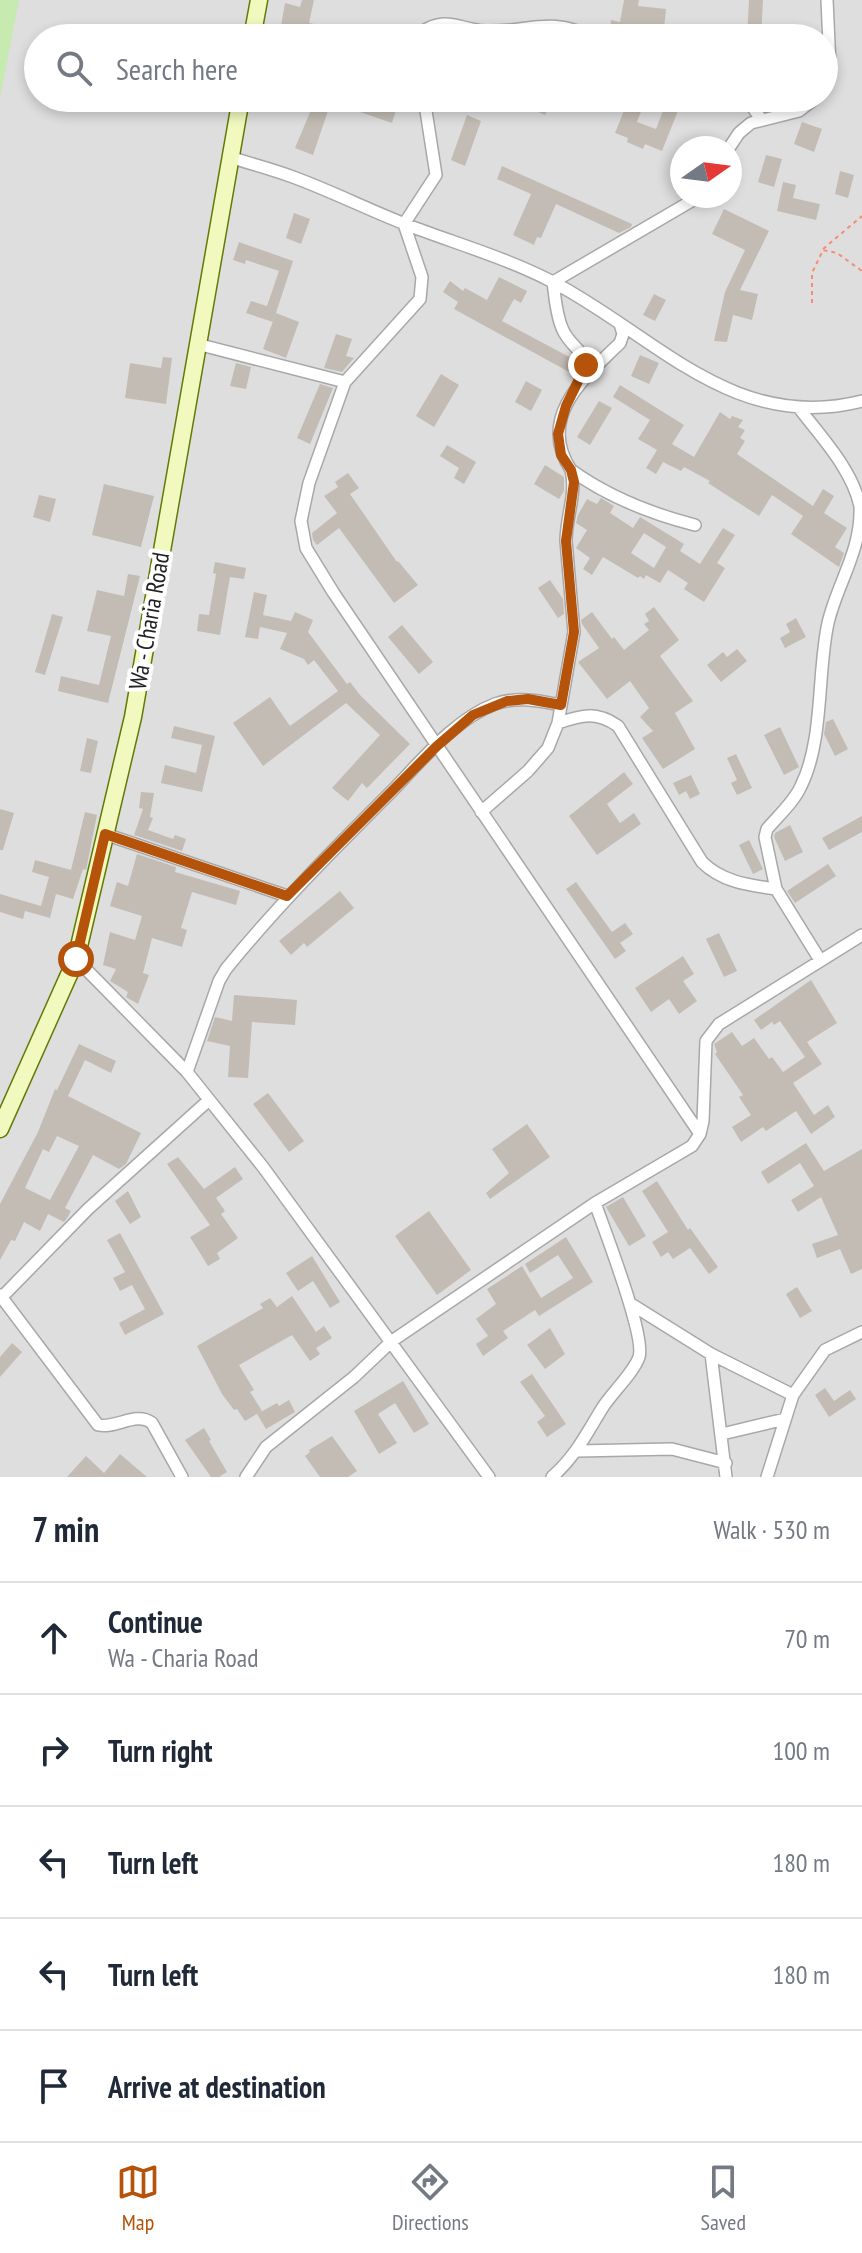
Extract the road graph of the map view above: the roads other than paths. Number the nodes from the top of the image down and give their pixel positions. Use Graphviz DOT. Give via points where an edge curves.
graph roads {
  1 [pos="259,0"];
  2 [pos="827,0"];
  3 [pos="255,24"];
  4 [pos="828,24"];
  5 [pos="238,112"];
  6 [pos="426,112"];
  7 [pos="756,112"];
  8 [pos="794,112"];
  9 [pos="761,119"];
  10 [pos="737,136"];
  11 [pos="230,157"];
  12 [pos="679,208"];
  13 [pos="404,224"];
  14 [pos="553,282"];
  15 [pos="620,324"];
  16 [pos="197,344"];
  17 [pos="581,380"];
  18 [pos="345,382"];
  19 [pos="862,401"];
  20 [pos="799,408"];
  21 [pos="571,470"];
  22 [pos="695,525"];
  23 [pos="561,705"];
  24 [pos="558,723"];
  25 [pos="437,746"];
  26 [pos="481,812"];
  27 [pos="105,834"];
  28 [pos="776,889"];
  29 [pos="287,896"];
  30 [pos="862,935"];
  31 [pos="76,959"];
  32 [pos="820,960"];
  33 [pos="187,1072"];
  34 [pos="209,1100"];
  35 [pos="0,1129"];
  36 [pos="700,1134"];
  37 [pos="595,1203"];
  38 [pos="1,1296"];
  39 [pos="631,1304"];
  40 [pos="862,1332"];
  41 [pos="392,1341"];
  42 [pos="711,1354"];
  43 [pos="793,1395"];
  44 [pos="785,1419"];
  45 [pos="722,1434"];
  46 [pos="578,1451"];
  47 [pos="726,1463"];
  48 [pos="249,1476"];
  49 [pos="182,1477"];
  50 [pos="489,1477"];
  51 [pos="552,1477"];
  52 [pos="726,1477"];
  53 [pos="767,1477"];
  1 -- 3 [label="street"];
  2 -- 4 [label="street"];
  5 -- 11 [label="street, Wa - Charia Road"];
  6 -- 13 [label="street" via="436,175"];
  7 -- 9 [label="street"];
  8 -- 9 [label="street"];
  9 -- 10 [label="street"];
  11 -- 13 [label="street"];
  11 -- 16 [label="street, Wa - Charia Road"];
  12 -- 14 [label="street"];
  13 -- 14 [label="street"];
  13 -- 18 [label="street" via="422,277 420,299"];
  14 -- 15 [label="street"];
  14 -- 17 [label="street" via="561,326 584,357"];
  15 -- 17 [label="street" via="620,343"];
  15 -- 20 [label="street" via="742,395"];
  16 -- 18 [label="street"];
  16 -- 27 [label="street, Wa - Charia Road" via="133,717"];
  17 -- 21 [label="street" via="558,434 561,455"];
  18 -- 25 [label="street" via="309,483 301,521 306,548"];
  19 -- 20 [label="street"];
  20 -- 28 [label="street" via="854,490 861,529 828,623 809,765 801,788 765,837"];
  21 -- 22 [label="street" via="597,488"];
  21 -- 23 [label="street" via="574,493 566,541 574,632"];
  23 -- 24 [label="street"];
  23 -- 25 [label="street" via="528,699 492,705"];
  24 -- 26 [label="street" via="548,748"];
  24 -- 28 [label="street" via="594,714 618,726 702,862 727,879"];
  25 -- 26 [label="street"];
  25 -- 29 [label="street"];
  26 -- 36 [label="street"];
  27 -- 29 [label="street"];
  27 -- 31 [label="street, Wa - Charia Road"];
  28 -- 32 [label="street"];
  29 -- 33 [label="street" via="219,981"];
  30 -- 32 [label="street"];
  31 -- 33 [label="street"];
  31 -- 35 [label="street, Wa - Charia Road"];
  32 -- 36 [label="street" via="719,1024 706,1041"];
  33 -- 34 [label="street"];
  34 -- 38 [label="street"];
  34 -- 41 [label="street"];
  36 -- 37 [label="street" via="692,1146"];
  37 -- 39 [label="street"];
  37 -- 41 [label="street"];
  38 -- 49 [label="street" via="98,1425 147,1419"];
  39 -- 42 [label="street"];
  39 -- 46 [label="street" via="639,1357"];
  40 -- 43 [label="street" via="825,1350"];
  41 -- 48 [label="street" via="266,1447"];
  41 -- 50 [label="street"];
  42 -- 43 [label="street"];
  42 -- 45 [label="street"];
  43 -- 44 [label="street"];
  44 -- 45 [label="street"];
  44 -- 53 [label="street"];
  45 -- 47 [label="street"];
  46 -- 47 [label="street" via="672,1449"];
  46 -- 51 [label="street"];
  47 -- 52 [label="street"];
}
